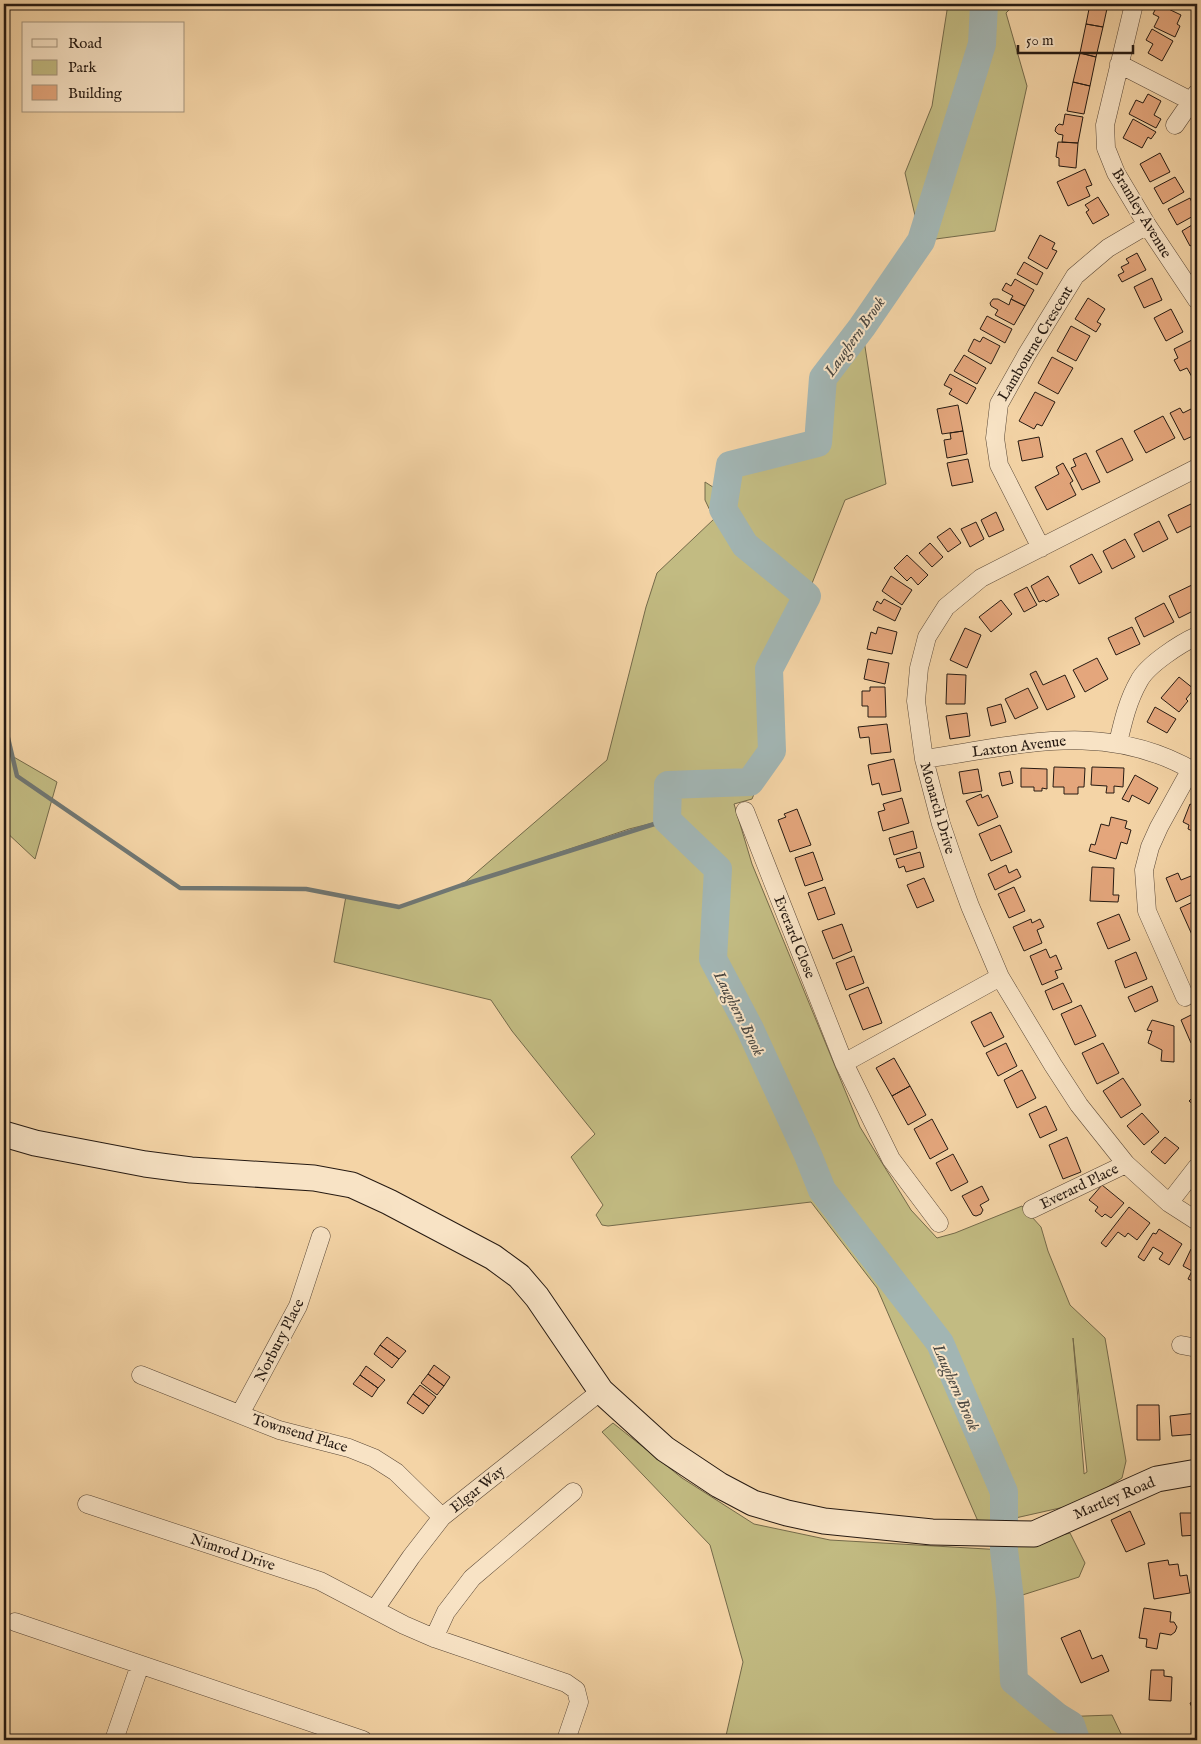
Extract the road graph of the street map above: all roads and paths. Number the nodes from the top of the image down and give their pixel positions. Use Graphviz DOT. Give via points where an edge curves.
graph roads {
  1 [pos="1134,4"];
  2 [pos="1119,64"];
  3 [pos="1194,97"];
  4 [pos="1174,125"];
  5 [pos="1147,225"];
  6 [pos="1197,300"];
  7 [pos="1197,468"];
  8 [pos="1041,548"];
  9 [pos="1197,636"];
  10 [pos="1118,743"];
  11 [pos="924,760"];
  12 [pos="1194,771"];
  13 [pos="745,811"];
  14 [pos="1000,977"];
  15 [pos="1185,997"];
  16 [pos="844,1062"];
  17 [pos="4,1134"];
  18 [pos="36,1143"];
  19 [pos="4,1151"];
  20 [pos="1126,1164"];
  21 [pos="1197,1167"];
  22 [pos="1169,1203"];
  23 [pos="1032,1209"];
  24 [pos="1197,1221"];
  25 [pos="939,1223"];
  26 [pos="321,1236"];
  27 [pos="141,1375"];
  28 [pos="601,1390"];
  29 [pos="240,1414"];
  30 [pos="1197,1472"];
  31 [pos="573,1492"];
  32 [pos="87,1504"];
  33 [pos="442,1517"];
  34 [pos="375,1609"];
  35 [pos="15,1622"];
  36 [pos="434,1638"];
  37 [pos="140,1664"];
  38 [pos="114,1740"];
  39 [pos="363,1740"];
  40 [pos="566,1740"];
  1 -- 2 [label="street, Bramley Avenue"];
  2 -- 3 [label="street"];
  2 -- 5 [label="street, Bramley Avenue" via="1105,125 1106,148 1116,173"];
  3 -- 4 [label="street"];
  5 -- 6 [label="street, Bramley Avenue"];
  5 -- 8 [label="street, Lambourne Crescent" via="1108,248 1075,276 998,404 995,438 999,465"];
  7 -- 8 [label="street, Monarch Drive"];
  8 -- 11 [label="street, Monarch Drive" via="981,578 963,592 946,607 927,637 919,668 916,701"];
  9 -- 10 [label="street" via="1162,657 1140,678 1126,710"];
  10 -- 11 [label="street, Laxton Avenue" via="1080,739 1041,741"];
  10 -- 12 [label="street, Laxton Avenue" via="1141,748"];
  11 -- 14 [label="street, Monarch Drive" via="955,865"];
  12 -- 15 [label="street" via="1159,827 1144,870 1147,912"];
  13 -- 16 [label="street, Everard Close"];
  14 -- 16 [label="street"];
  14 -- 20 [label="street, Monarch Drive" via="1079,1105"];
  16 -- 25 [label="street, Everard Close" via="891,1159"];
  17 -- 18 [label="main road"];
  18 -- 19 [label="main road"];
  18 -- 28 [label="main road" via="181,1169 314,1178 352,1185 493,1257 519,1276"];
  20 -- 22 [label="street, Monarch Drive"];
  20 -- 23 [label="street, Everard Place"];
  21 -- 22 [label="street"];
  22 -- 24 [label="street, Monarch Drive"];
  26 -- 29 [label="street, Norbury Place" via="298,1306"];
  27 -- 29 [label="street, Townsend Place"];
  28 -- 30 [label="main road, Martley Road" via="665,1449 719,1484 753,1503 824,1521 932,1532 1034,1534 1157,1479"];
  28 -- 33 [label="street, Elgar Way"];
  29 -- 33 [label="street, Townsend Place" via="279,1430 374,1458 396,1472"];
  31 -- 36 [label="street" via="472,1578 446,1612"];
  32 -- 34 [label="street, Nimrod Drive" via="320,1580"];
  33 -- 34 [label="street, Elgar Way"];
  34 -- 36 [label="street, Nimrod Drive"];
  35 -- 37 [label="street"];
  36 -- 40 [label="street, Nimrod Drive" via="566,1683 576,1690 579,1702"];
  37 -- 38 [label="street"];
  37 -- 39 [label="street"];
}
